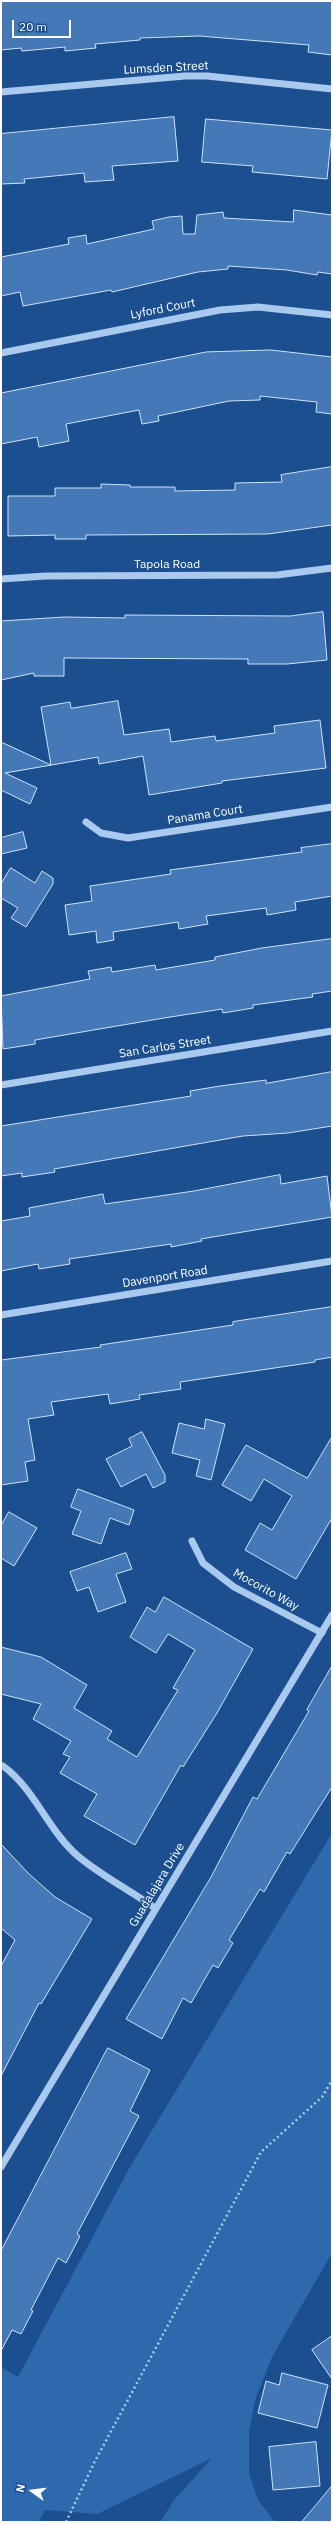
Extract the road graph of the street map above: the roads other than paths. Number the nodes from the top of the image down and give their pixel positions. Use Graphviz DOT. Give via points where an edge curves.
graph roads {
  1 [pos="332,89"];
  2 [pos="1,92"];
  3 [pos="332,315"];
  4 [pos="1,353"];
  5 [pos="332,568"];
  6 [pos="1,579"];
  7 [pos="332,807"];
  8 [pos="86,822"];
  9 [pos="332,1031"];
  10 [pos="1,1084"];
  11 [pos="332,1261"];
  12 [pos="1,1315"];
  13 [pos="192,1541"];
  14 [pos="332,1615"];
  15 [pos="322,1633"];
  16 [pos="3,1766"];
  17 [pos="156,1908"];
  18 [pos="1,2167"];
  1 -- 2 [label="street, Lumsden Street" via="192,76"];
  3 -- 4 [label="street, Lyford Court" via="258,307 220,310"];
  5 -- 6 [label="street, Tapola Road" via="277,575 46,576"];
  7 -- 8 [label="street, Panama Court" via="128,838 114,837"];
  9 -- 10 [label="street, San Carlos Street"];
  11 -- 12 [label="street, Davenport Road"];
  13 -- 15 [label="street, Mocorito Way" via="203,1563 234,1587"];
  14 -- 15 [label="street, Guadalajara Drive"];
  15 -- 17 [label="street, Guadalajara Drive"];
  16 -- 17 [label="street" via="18,1776 52,1827 79,1856"];
  17 -- 18 [label="street, Guadalajara Drive"];
}
